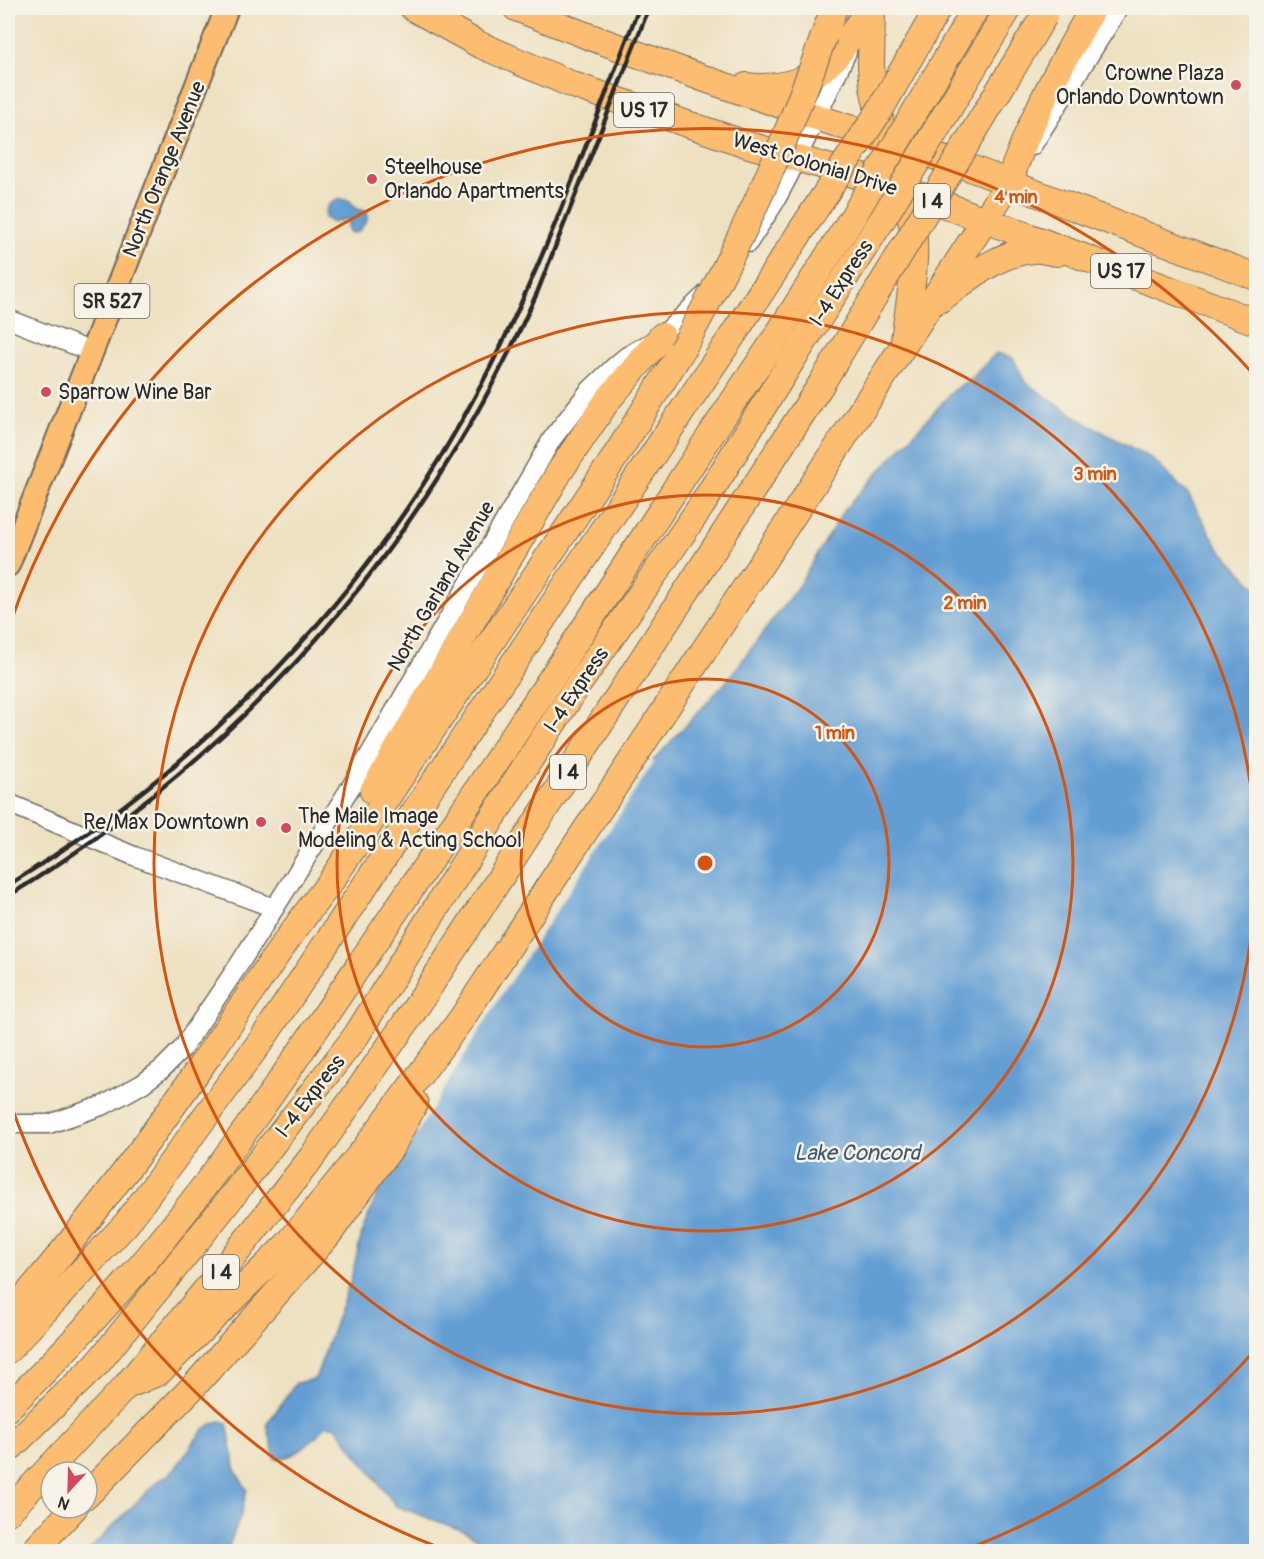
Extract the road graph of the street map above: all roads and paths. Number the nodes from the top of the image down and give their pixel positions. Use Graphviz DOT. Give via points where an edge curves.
graph roads {
  1 [pos="227,8"];
  2 [pos="413,8"];
  3 [pos="516,8"];
  4 [pos="834,8"];
  5 [pos="870,8"];
  6 [pos="938,8"];
  7 [pos="976,8"];
  8 [pos="1009,8"];
  9 [pos="1093,8"];
  10 [pos="1119,8"];
  11 [pos="1046,12"];
  12 [pos="708,80"];
  13 [pos="816,117"];
  14 [pos="884,140"];
  15 [pos="796,159"];
  16 [pos="1009,183"];
  17 [pos="900,188"];
  18 [pos="986,219"];
  19 [pos="1082,256"];
  20 [pos="1257,277"];
  21 [pos="929,306"];
  22 [pos="8,319"];
  23 [pos="1257,322"];
  24 [pos="672,343"];
  25 [pos="903,346"];
  26 [pos="92,352"];
  27 [pos="8,565"];
  28 [pos="8,803"];
  29 [pos="274,908"];
  30 [pos="296,926"];
  31 [pos="462,1018"];
  32 [pos="8,1124"];
  33 [pos="8,1317"];
  34 [pos="8,1350"];
  35 [pos="126,1386"];
  36 [pos="8,1408"];
  37 [pos="8,1450"];
  38 [pos="99,1483"];
  39 [pos="8,1512"];
  40 [pos="63,1520"];
  41 [pos="33,1551"];
  1 -- 26 [label="main road, North Orange Avenue / SR 527"];
  2 -- 15 [label="highway, West Colonial Drive / US 17" via="478,44 558,79"];
  3 -- 12 [label="highway, West Colonial Drive / US 17"];
  4 -- 24 [label="highway, bridge" via="788,134 754,212 707,305"];
  5 -- 12 [label="highway" via="836,56 799,81 760,88"];
  5 -- 13 [label="street, North Garland Avenue"];
  5 -- 14 [label="highway" via="873,87"];
  6 -- 34 [label="highway, bridge" via="880,110 737,329 261,1041 126,1224"];
  7 -- 36 [label="highway, I-4 Express, bridge" via="768,350 275,1089 158,1245 76,1339"];
  8 -- 37 [label="highway, I-4 Express, bridge" via="884,217 702,505 580,682 356,1036 97,1364"];
  9 -- 16 [label="highway" via="1051,82"];
  10 -- 16 [label="street"];
  11 -- 35 [label="highway, I 4, bridge" via="820,386 390,1046 312,1157"];
  12 -- 13 [label="highway, West Colonial Drive / US 17"];
  13 -- 14 [label="highway, West Colonial Drive / US 17"];
  13 -- 15 [label="street, North Garland Avenue"];
  13 -- 17 [label="highway"];
  14 -- 16 [label="highway, West Colonial Drive / US 17"];
  14 -- 17 [label="highway"];
  15 -- 17 [label="highway, West Colonial Drive / US 17"];
  15 -- 24 [label="street, North Garland Avenue" via="773,205"];
  16 -- 18 [label="highway"];
  16 -- 20 [label="highway, West Colonial Drive / US 17"];
  17 -- 18 [label="highway, West Colonial Drive / US 17"];
  17 -- 25 [label="highway" via="912,222 912,268"];
  18 -- 19 [label="highway, West Colonial Drive / US 17"];
  18 -- 21 [label="highway"];
  19 -- 21 [label="highway" via="1034,250 1006,256"];
  19 -- 23 [label="highway, West Colonial Drive / US 17"];
  21 -- 25 [label="highway"];
  22 -- 26 [label="street"];
  24 -- 29 [label="street, North Garland Avenue" via="627,356 589,391 552,440 361,769"];
  24 -- 30 [label="highway" via="623,445"];
  24 -- 30 [label="highway" via="608,401 560,471"];
  25 -- 31 [label="highway"];
  26 -- 27 [label="main road, North Orange Avenue / SR 527"];
  28 -- 29 [label="street"];
  29 -- 32 [label="street, North Garland Avenue" via="173,1059 142,1084 79,1114 49,1124"];
  30 -- 33 [label="highway" via="137,1156"];
  31 -- 35 [label="highway" via="288,1244 159,1372"];
  31 -- 38 [label="highway" via="392,1146 331,1230 195,1385"];
  35 -- 39 [label="highway, I 4"];
  40 -- 41 [label="highway"];
}
